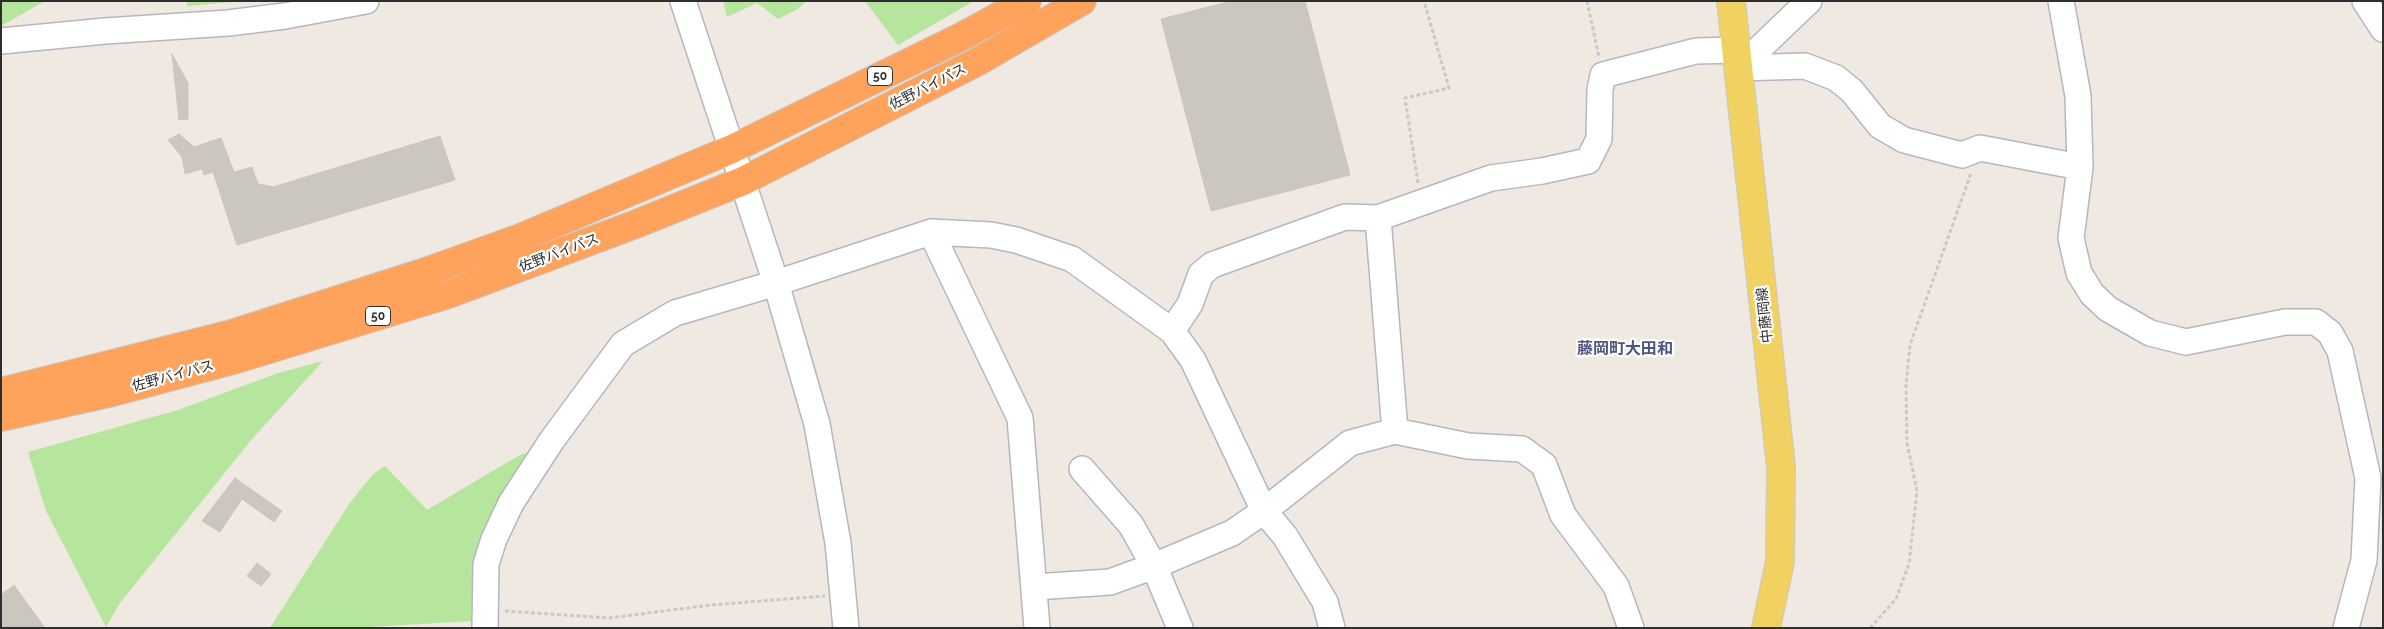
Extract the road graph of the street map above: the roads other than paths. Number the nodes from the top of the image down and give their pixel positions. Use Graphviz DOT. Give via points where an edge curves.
graph roads {
  1 [pos="366,1"];
  2 [pos="683,1"];
  3 [pos="1027,1"];
  4 [pos="1082,1"];
  5 [pos="1732,1"];
  6 [pos="1809,1"];
  7 [pos="2061,1"];
  8 [pos="2365,1"];
  9 [pos="2383,29"];
  10 [pos="1,41"];
  11 [pos="1738,59"];
  12 [pos="732,149"];
  13 [pos="2080,166"];
  14 [pos="743,181"];
  15 [pos="1378,218"];
  16 [pos="931,232"];
  17 [pos="776,283"];
  18 [pos="1172,331"];
  19 [pos="1,392"];
  20 [pos="1,417"];
  21 [pos="1395,432"];
  22 [pos="1082,469"];
  23 [pos="2375,477"];
  24 [pos="1264,511"];
  25 [pos="1154,566"];
  26 [pos="1034,587"];
  27 [pos="485,619"];
  28 [pos="846,628"];
  29 [pos="1037,628"];
  30 [pos="1180,628"];
  31 [pos="1332,628"];
  32 [pos="1630,628"];
  33 [pos="1766,628"];
  34 [pos="2346,628"];
  1 -- 10 [label="street" via="228,23"];
  2 -- 12 [label="street"];
  3 -- 12 [label="highway, 佐野バイパス / 50" via="963,36"];
  4 -- 14 [label="highway, 佐野バイパス / 50" via="976,62"];
  5 -- 11 [label="main road, 中藤岡線"];
  6 -- 11 [label="street"];
  7 -- 13 [label="street" via="2078,96"];
  8 -- 9 [label="street"];
  11 -- 13 [label="street" via="1804,66 1836,78 1852,91 1880,126 1904,140 1962,155 1980,148"];
  11 -- 15 [label="street" via="1696,51 1603,75 1599,139 1588,161 1491,178"];
  11 -- 33 [label="main road, 中藤岡線" via="1781,467 1780,562"];
  12 -- 14 [label="street"];
  12 -- 19 [label="highway, 佐野バイパス / 50" via="573,217 428,271 231,334"];
  13 -- 23 [label="street" via="2071,238 2079,274 2092,294 2108,309 2150,334 2186,342 2286,322 2316,322 2330,333 2340,351"];
  14 -- 17 [label="street"];
  14 -- 20 [label="highway, 佐野バイパス / 50" via="449,294 228,362"];
  15 -- 18 [label="street" via="1345,217 1212,264 1201,274 1190,304"];
  15 -- 21 [label="street"];
  16 -- 17 [label="street"];
  16 -- 18 [label="street" via="999,237 1072,259"];
  16 -- 26 [label="street" via="1020,418"];
  17 -- 27 [label="street" via="675,312 623,344 552,440 511,503 486,564"];
  17 -- 28 [label="street" via="817,424 831,497"];
  18 -- 24 [label="street" via="1193,360"];
  21 -- 24 [label="street" via="1350,443"];
  21 -- 32 [label="street" via="1468,446 1522,449 1544,465 1563,515 1616,586"];
  22 -- 25 [label="street" via="1131,525"];
  23 -- 34 [label="street" via="2364,560"];
  24 -- 25 [label="street" via="1232,532"];
  24 -- 31 [label="street" via="1306,567 1325,602"];
  25 -- 26 [label="street" via="1110,582"];
  25 -- 30 [label="street"];
  26 -- 29 [label="street"];
}
